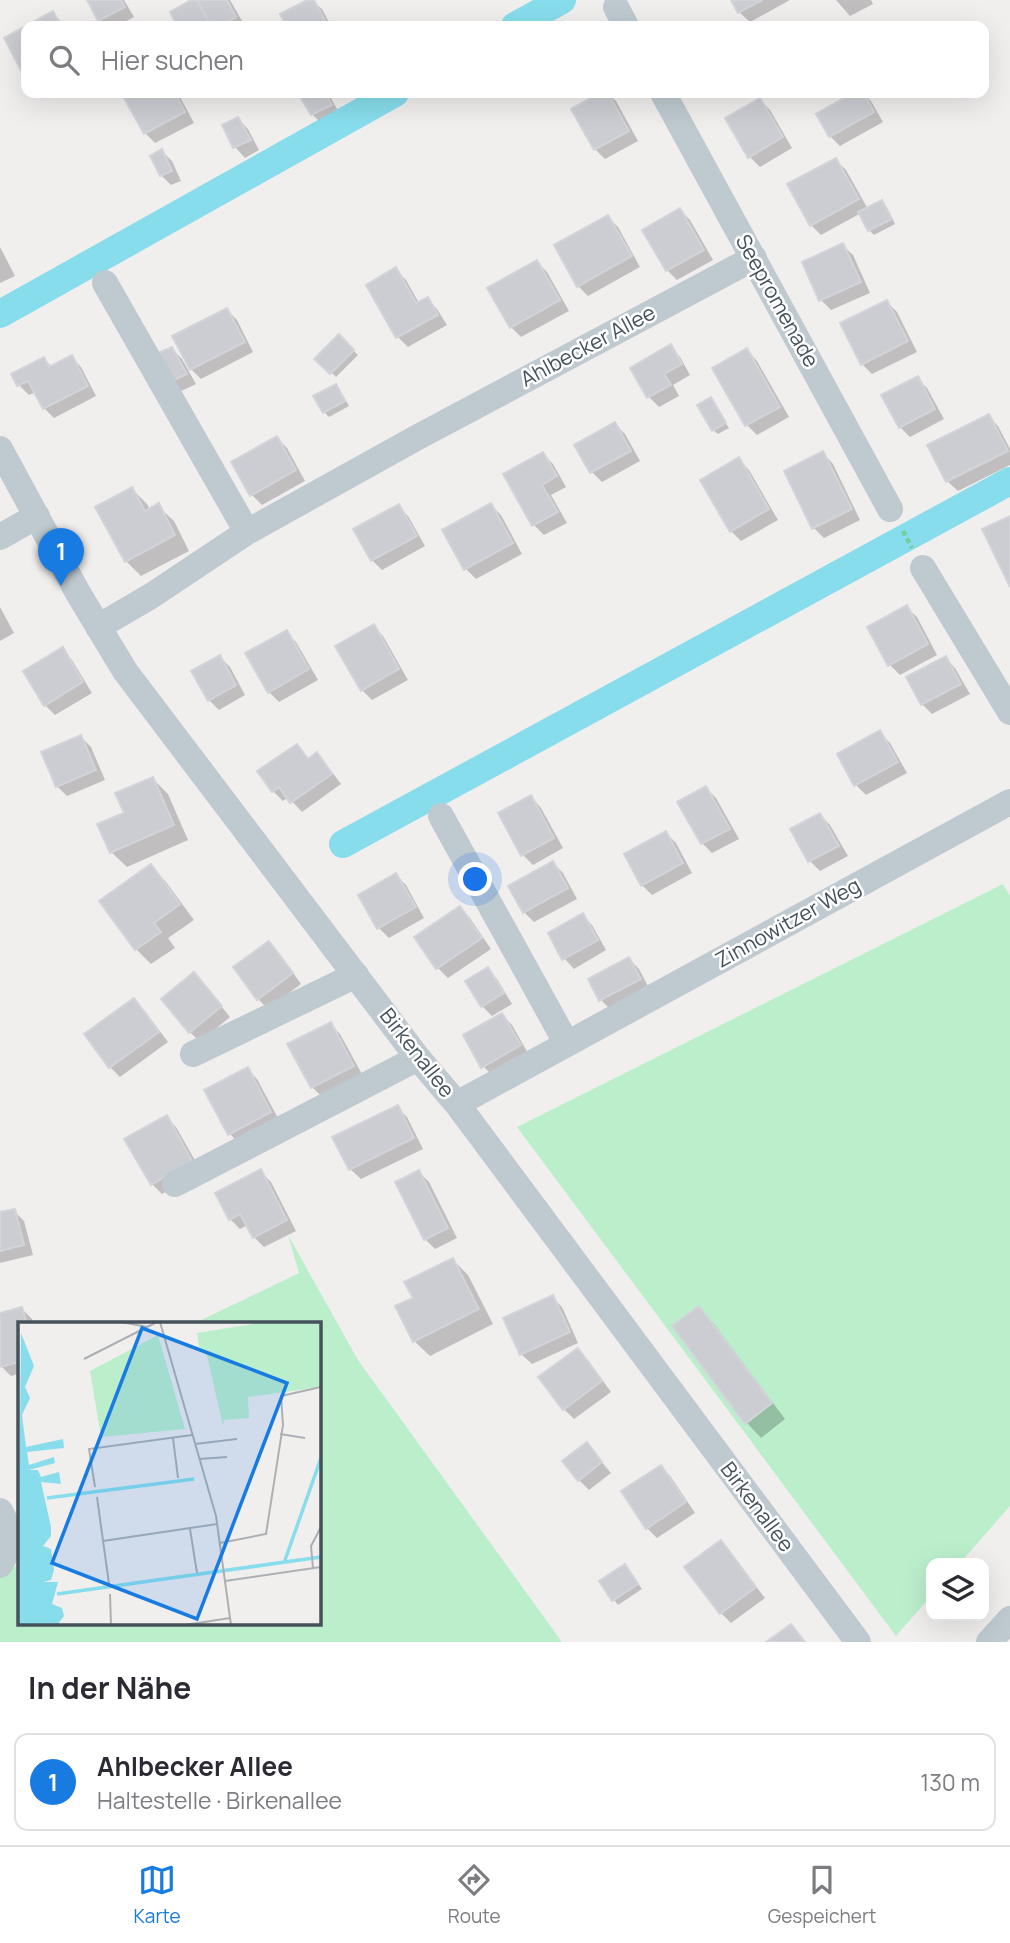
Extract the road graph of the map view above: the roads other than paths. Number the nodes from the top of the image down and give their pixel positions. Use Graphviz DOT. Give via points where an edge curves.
graph roads {
  1 [pos="666,98"];
  2 [pos="754,258"];
  3 [pos="105,282"];
  4 [pos="0,449"];
  5 [pos="890,509"];
  6 [pos="37,516"];
  7 [pos="247,532"];
  8 [pos="0,537"];
  9 [pos="923,568"];
  10 [pos="97,627"];
  11 [pos="1010,712"];
  12 [pos="1010,802"];
  13 [pos="441,816"];
  14 [pos="356,975"];
  15 [pos="567,1044"];
  16 [pos="193,1055"];
  17 [pos="418,1058"];
  18 [pos="457,1104"];
  19 [pos="175,1184"];
  20 [pos="0,1511"];
  21 [pos="0,1566"];
  22 [pos="1010,1619"];
  23 [pos="859,1642"];
  24 [pos="989,1642"];
  1 -- 2 [label="street, Seepromenade"];
  2 -- 5 [label="street, Seepromenade"];
  2 -- 7 [label="street, Ahlbecker Allee"];
  3 -- 7 [label="street"];
  4 -- 6 [label="street, Birkenallee"];
  6 -- 8 [label="street"];
  6 -- 10 [label="street, Birkenallee"];
  7 -- 10 [label="street, Ahlbecker Allee"];
  9 -- 11 [label="street"];
  10 -- 14 [label="street, Birkenallee" via="164,724"];
  12 -- 15 [label="street, Zinnowitzer Weg"];
  13 -- 15 [label="street"];
  14 -- 16 [label="street"];
  14 -- 17 [label="street, Birkenallee"];
  15 -- 18 [label="street, Zinnowitzer Weg"];
  17 -- 18 [label="street, Birkenallee"];
  17 -- 19 [label="street"];
  18 -- 23 [label="street, Birkenallee"];
  20 -- 21 [label="street" via="8,1525 10,1548"];
  22 -- 24 [label="street"];
}
